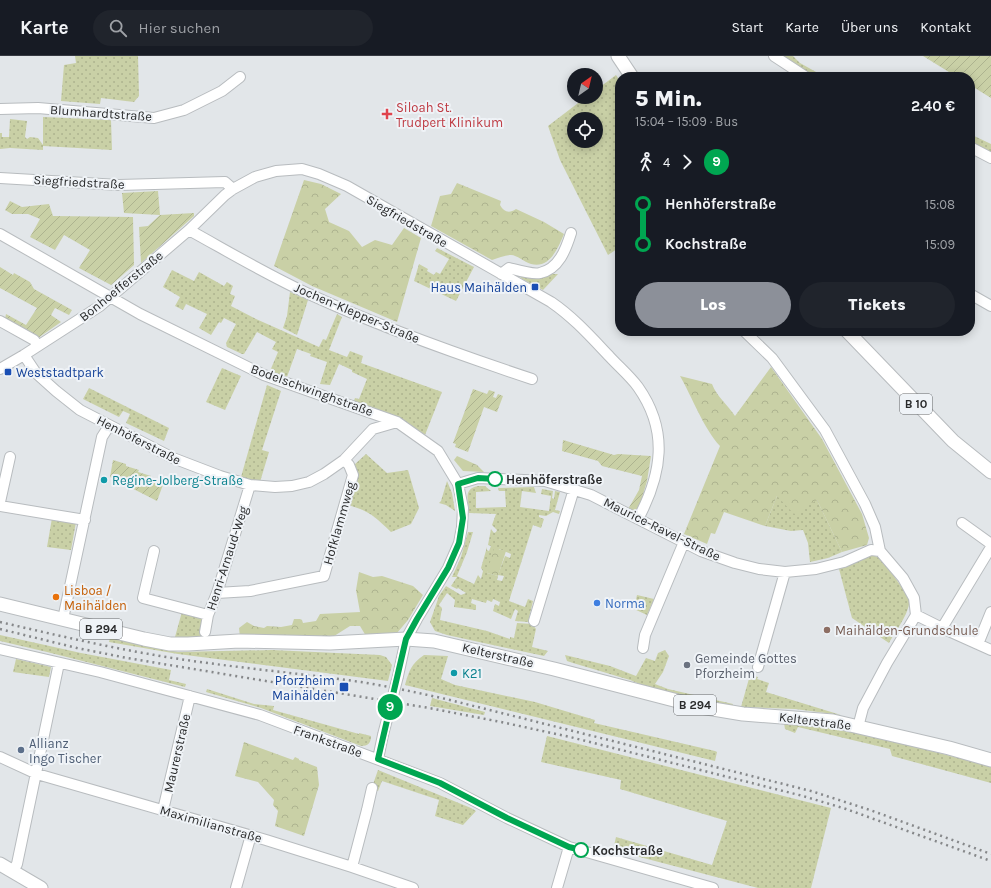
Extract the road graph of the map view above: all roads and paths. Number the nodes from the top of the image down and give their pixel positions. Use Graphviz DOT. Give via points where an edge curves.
graph roads {
  1 [pos="618,56"];
  2 [pos="774,56"];
  3 [pos="629,72"];
  4 [pos="798,72"];
  5 [pos="240,77"];
  6 [pos="0,109"];
  7 [pos="975,150"];
  8 [pos="991,158"];
  9 [pos="0,178"];
  10 [pos="233,189"];
  11 [pos="189,230"];
  12 [pos="571,233"];
  13 [pos="0,234"];
  14 [pos="501,274"];
  15 [pos="112,297"];
  16 [pos="975,297"];
  17 [pos="991,306"];
  18 [pos="0,321"];
  19 [pos="749,336"];
  20 [pos="852,336"];
  21 [pos="38,346"];
  22 [pos="24,355"];
  23 [pos="0,369"];
  24 [pos="532,379"];
  25 [pos="397,422"];
  26 [pos="109,426"];
  27 [pos="10,456"];
  28 [pos="344,460"];
  29 [pos="991,472"];
  30 [pos="458,484"];
  31 [pos="250,485"];
  32 [pos="574,489"];
  33 [pos="0,502"];
  34 [pos="0,506"];
  35 [pos="638,519"];
  36 [pos="85,520"];
  37 [pos="962,523"];
  38 [pos="684,542"];
  39 [pos="991,544"];
  40 [pos="991,547"];
  41 [pos="154,551"];
  42 [pos="880,551"];
  43 [pos="785,572"];
  44 [pos="217,593"];
  45 [pos="0,604"];
  46 [pos="991,612"];
  47 [pos="208,615"];
  48 [pos="916,615"];
  49 [pos="63,619"];
  50 [pos="534,621"];
  51 [pos="942,628"];
  52 [pos="205,632"];
  53 [pos="406,639"];
  54 [pos="978,644"];
  55 [pos="643,648"];
  56 [pos="0,649"];
  57 [pos="991,650"];
  58 [pos="59,663"];
  59 [pos="758,667"];
  60 [pos="190,696"];
  61 [pos="858,727"];
  62 [pos="3,759"];
  63 [pos="378,759"];
  64 [pos="991,760"];
  65 [pos="37,774"];
  66 [pos="372,788"];
  67 [pos="163,810"];
  68 [pos="251,835"];
  69 [pos="569,847"];
  70 [pos="0,864"];
  71 [pos="352,867"];
  72 [pos="12,872"];
  73 [pos="41,888"];
  74 [pos="236,888"];
  75 [pos="413,888"];
  76 [pos="557,888"];
  77 [pos="713,888"];
  1 -- 3 [label="main road"];
  2 -- 4 [label="street"];
  5 -- 6 [label="street, Blumhardtstraße" via="222,91 184,110 154,118 38,108"];
  7 -- 8 [label="street"];
  9 -- 10 [label="street, Siegfriedstraße" via="119,185 225,182"];
  10 -- 11 [label="street, Bonhoefferstraße"];
  10 -- 14 [label="street, Siegfriedstraße" via="255,176 276,171 302,169 319,174 347,186"];
  11 -- 15 [label="street, Bonhoefferstraße"];
  11 -- 24 [label="street, Jochen-Klepper-Straße" via="270,275 396,332"];
  12 -- 14 [label="street" via="557,263 548,270 539,273 510,268"];
  13 -- 15 [label="street, Bodelschwinghstraße"];
  14 -- 35 [label="street, Siegfriedstraße" via="566,312 637,386 645,398 655,420 659,444 654,484"];
  15 -- 21 [label="street, Bonhoefferstraße"];
  15 -- 25 [label="street, Bodelschwinghstraße" via="140,314 264,375"];
  16 -- 17 [label="street"];
  18 -- 21 [label="street" via="34,340"];
  19 -- 42 [label="street" via="772,358 825,430 865,504 875,527"];
  20 -- 29 [label="main road, B 10" via="941,430"];
  21 -- 22 [label="street, Bonhoefferstraße"];
  22 -- 23 [label="street, Bonhoefferstraße"];
  22 -- 26 [label="street, Henhöferstraße" via="36,373 56,391 80,410"];
  25 -- 28 [label="street, Henhöferstraße" via="374,429"];
  25 -- 30 [label="street, Bodelschwinghstraße" via="438,451"];
  26 -- 31 [label="street, Henhöferstraße" via="186,464"];
  26 -- 36 [label="street" via="102,438"];
  27 -- 33 [label="street"];
  28 -- 31 [label="street, Henhöferstraße" via="324,474 300,484 275,487"];
  28 -- 44 [label="street, Hofklammweg" via="354,475 324,576 250,591"];
  30 -- 32 [label="street, Maurice-Ravel-Straße" via="478,478 545,481"];
  30 -- 53 [label="street, Bodelschwinghstraße" via="463,518 459,543 448,568"];
  31 -- 44 [label="street, Henri-Arnaud-Weg"];
  32 -- 35 [label="street, Maurice-Ravel-Straße"];
  32 -- 50 [label="street"];
  34 -- 36 [label="street"];
  35 -- 38 [label="street, Maurice-Ravel-Straße"];
  36 -- 49 [label="street"];
  37 -- 39 [label="street"];
  38 -- 43 [label="street, Maurice-Ravel-Straße" via="700,551 735,563"];
  38 -- 55 [label="street" via="645,635"];
  40 -- 51 [label="street"];
  41 -- 47 [label="street" via="142,598"];
  42 -- 43 [label="street, Maurice-Ravel-Straße" via="871,550 844,562"];
  42 -- 48 [label="street" via="903,578 914,598"];
  43 -- 59 [label="street"];
  44 -- 47 [label="street, Henri-Arnaud-Weg"];
  45 -- 49 [label="main road, Kelterstraße / B 294"];
  46 -- 54 [label="street"];
  47 -- 52 [label="street, Henri-Arnaud-Weg"];
  48 -- 51 [label="street"];
  48 -- 61 [label="street" via="863,708"];
  49 -- 53 [label="main road, Kelterstraße / B 294" via="144,639 176,644 253,641 330,643"];
  51 -- 54 [label="street"];
  53 -- 61 [label="main road, Kelterstraße / B 294" via="454,645 709,708 743,714 813,719"];
  53 -- 63 [label="street, Bodelschwinghstraße, bridge"];
  54 -- 57 [label="street"];
  56 -- 58 [label="street, Frankstraße"];
  58 -- 60 [label="street, Frankstraße"];
  58 -- 65 [label="street"];
  60 -- 63 [label="street, Frankstraße" via="260,715"];
  60 -- 67 [label="street, Maurerstraße"];
  61 -- 64 [label="main road, Kelterstraße / B 294"];
  62 -- 65 [label="street, Maximilianstraße"];
  63 -- 69 [label="street, Frankstraße" via="440,783"];
  65 -- 67 [label="street, Maximilianstraße"];
  65 -- 72 [label="street" via="17,864"];
  66 -- 71 [label="street"];
  67 -- 68 [label="street, Maximilianstraße"];
  68 -- 71 [label="street, Maximilianstraße"];
  68 -- 74 [label="street"];
  69 -- 76 [label="street"];
  69 -- 77 [label="street, Frankstraße"];
  70 -- 72 [label="main road"];
  71 -- 75 [label="street, Maximilianstraße"];
  72 -- 73 [label="main road"];
}
